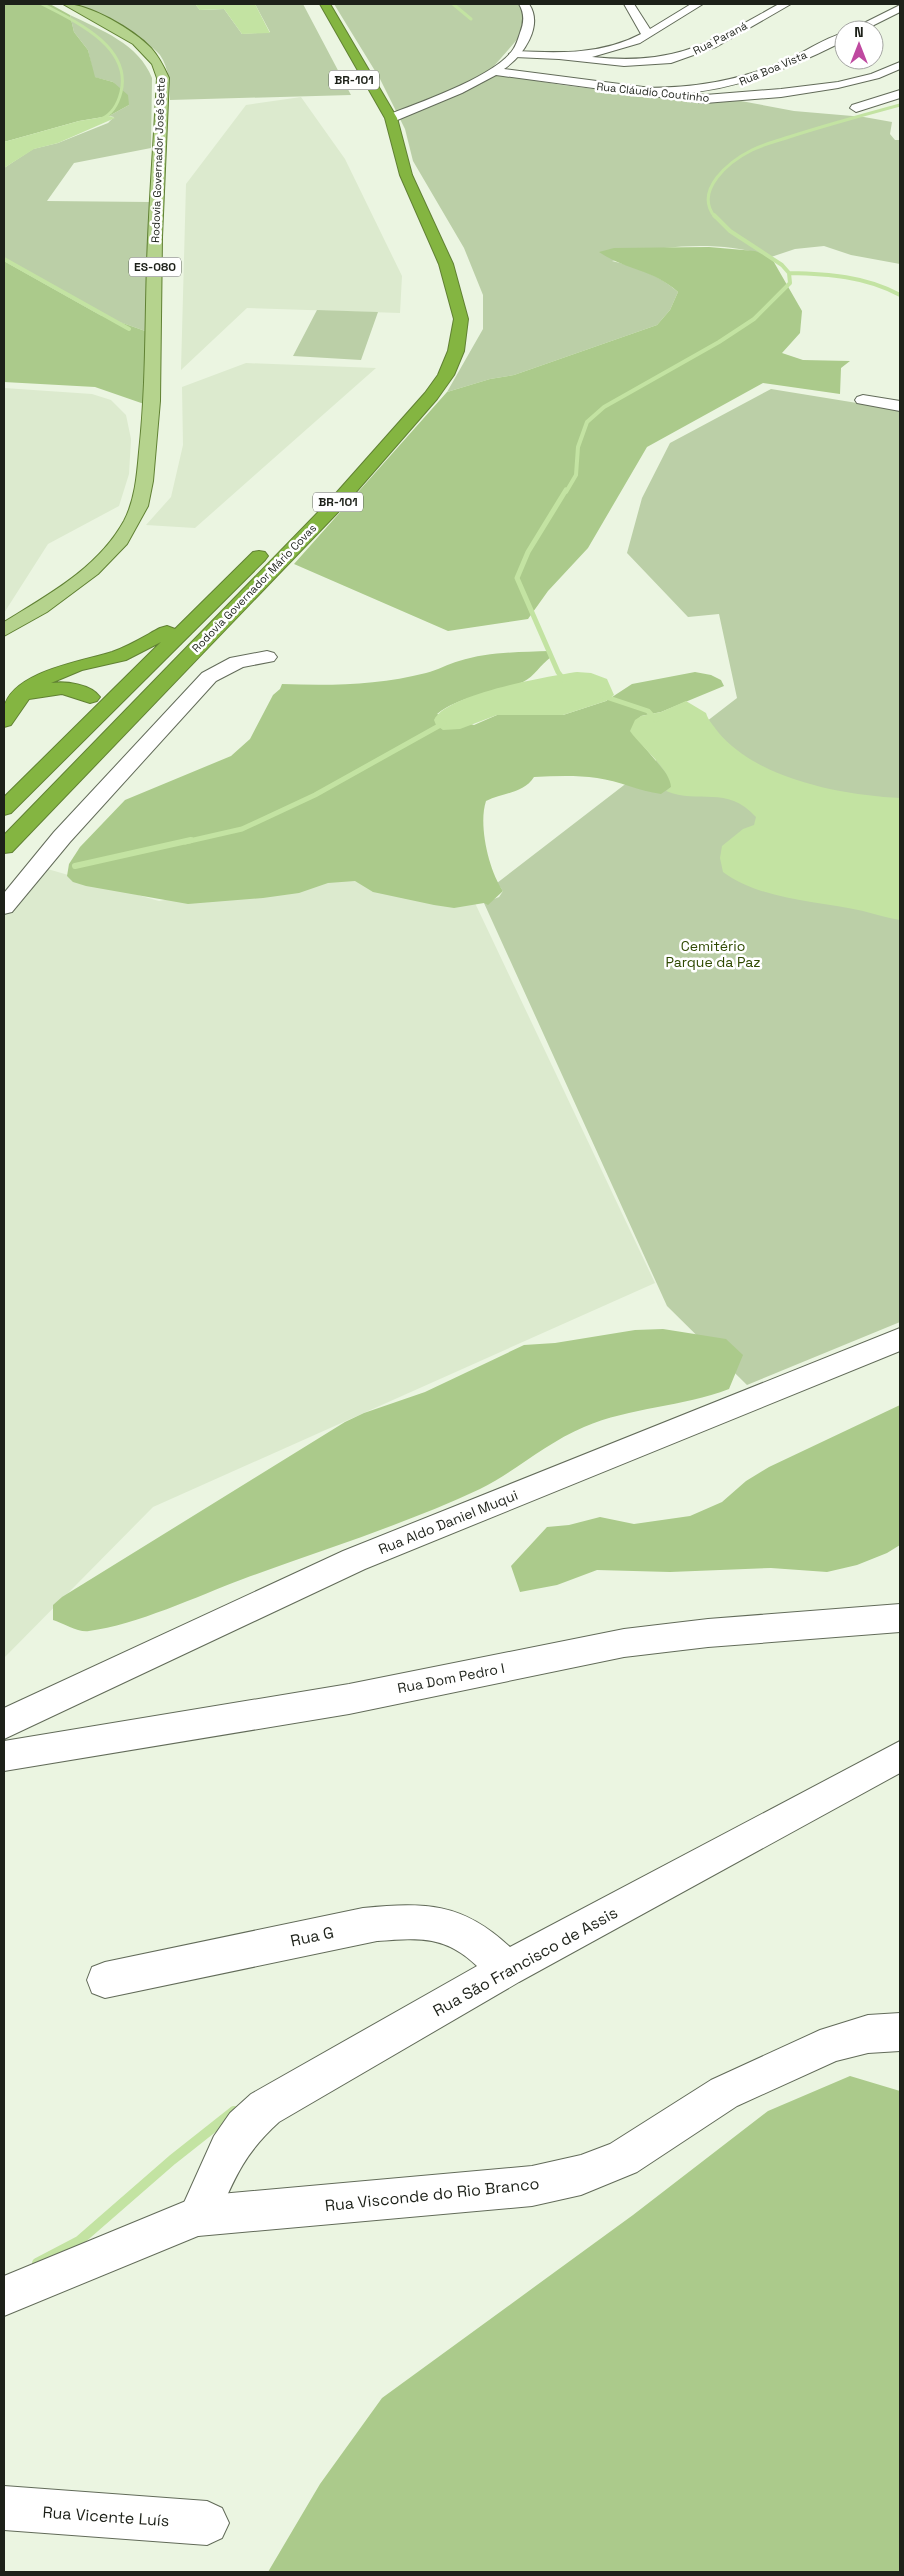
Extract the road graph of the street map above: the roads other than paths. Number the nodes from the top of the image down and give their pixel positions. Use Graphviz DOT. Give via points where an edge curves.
graph roads {
  1 [pos="68,4"];
  2 [pos="325,4"];
  3 [pos="524,4"];
  4 [pos="629,4"];
  5 [pos="786,4"];
  6 [pos="693,5"];
  7 [pos="314,8"];
  8 [pos="900,8"];
  9 [pos="875,20"];
  10 [pos="668,21"];
  11 [pos="686,24"];
  12 [pos="715,29"];
  13 [pos="734,32"];
  14 [pos="647,34"];
  15 [pos="834,41"];
  16 [pos="515,54"];
  17 [pos="561,56"];
  18 [pos="346,65"];
  19 [pos="900,65"];
  20 [pos="492,72"];
  21 [pos="875,76"];
  22 [pos="892,81"];
  23 [pos="639,92"];
  24 [pos="900,94"];
  25 [pos="856,108"];
  26 [pos="391,118"];
  27 [pos="442,337"];
  28 [pos="863,400"];
  29 [pos="900,406"];
  30 [pos="349,464"];
  31 [pos="269,546"];
  32 [pos="201,612"];
  33 [pos="24,618"];
  34 [pos="4,630"];
  35 [pos="4,642"];
  36 [pos="267,657"];
  37 [pos="153,658"];
  38 [pos="111,659"];
  39 [pos="90,696"];
  40 [pos="16,703"];
  41 [pos="4,721"];
  42 [pos="80,732"];
  43 [pos="72,776"];
  44 [pos="4,809"];
  45 [pos="4,847"];
  46 [pos="4,907"];
  47 [pos="900,1339"];
  48 [pos="900,1618"];
  49 [pos="4,1724"];
  50 [pos="4,1756"];
  51 [pos="900,1756"];
  52 [pos="506,1970"];
  53 [pos="105,1980"];
  54 [pos="900,2032"];
  55 [pos="198,2216"];
  56 [pos="4,2296"];
  57 [pos="4,2508"];
  58 [pos="207,2523"];
  1 -- 33 [label="main road, Rodovia Governador José Sette / ES-080" via="133,39 151,52 160,64 163,78 155,237 154,379 142,497 132,522 91,571 67,591"];
  2 -- 26 [label="highway, Rodovia Governador Mário Covas / BR-101"];
  3 -- 16 [label="street" via="529,11 530,24"];
  4 -- 14 [label="street"];
  5 -- 13 [label="street, Rua Paraná"];
  6 -- 10 [label="street"];
  7 -- 18 [label="highway, BR-101"];
  8 -- 9 [label="street"];
  10 -- 11 [label="street"];
  10 -- 14 [label="street"];
  12 -- 13 [label="street"];
  13 -- 17 [label="street, Rua Paraná" via="687,55 648,63 610,63"];
  14 -- 17 [label="street" via="611,51"];
  15 -- 23 [label="street, Rua Boa Vista" via="771,72 727,86 690,92"];
  16 -- 17 [label="street"];
  16 -- 20 [label="street"];
  19 -- 21 [label="street, Rua Cláudio Coutinho"];
  20 -- 23 [label="street, Rua Cláudio Coutinho"];
  20 -- 26 [label="street" via="444,97"];
  21 -- 22 [label="street"];
  21 -- 23 [label="street, Rua Cláudio Coutinho" via="838,85 726,99"];
  24 -- 25 [label="street"];
  26 -- 43 [label="highway, Rodovia Governador Mário Covas / BR-101" via="406,175 446,264 458,300 460,334 446,375 336,504"];
  27 -- 30 [label="highway" via="440,352 428,378"];
  28 -- 29 [label="street"];
  31 -- 32 [label="highway, Rodovia Governador Mário Covas"];
  32 -- 37 [label="highway, Rodovia Governador Mário Covas"];
  32 -- 38 [label="highway" via="148,644"];
  33 -- 34 [label="main road, Rodovia Governador José Sette / ES-080"];
  33 -- 35 [label="main road"];
  36 -- 46 [label="street" via="241,659 209,677 62,837"];
  37 -- 38 [label="highway"];
  37 -- 42 [label="highway, Rodovia Governador Mário Covas"];
  37 -- 43 [label="highway" via="162,663 162,669 76,760"];
  38 -- 39 [label="highway" via="95,676"];
  38 -- 40 [label="highway" via="76,666 44,678"];
  39 -- 40 [label="highway" via="72,689 53,689 40,691"];
  39 -- 42 [label="highway"];
  40 -- 41 [label="highway"];
  42 -- 44 [label="highway, Rodovia Governador Mário Covas"];
  43 -- 45 [label="highway, Rodovia Governador Mário Covas / BR-101"];
  47 -- 49 [label="street, Rua Aldo Daniel Muqui" via="354,1560"];
  48 -- 50 [label="street, Rua Dom Pedro I" via="624,1643 349,1699"];
  51 -- 52 [label="street, Rua São Francisco de Assis"];
  52 -- 53 [label="street, Rua G" via="472,1938 442,1925 404,1922 363,1925"];
  52 -- 55 [label="street, Rua São Francisco de Assis" via="265,2108 244,2127 228,2150"];
  54 -- 55 [label="street, Rua Visconde do Rio Branco" via="868,2034 833,2043 724,2093 623,2158 581,2174 532,2186"];
  55 -- 56 [label="street, Rua Visconde do Rio Branco"];
  57 -- 58 [label="street, Rua Vicente Luís"];
}
